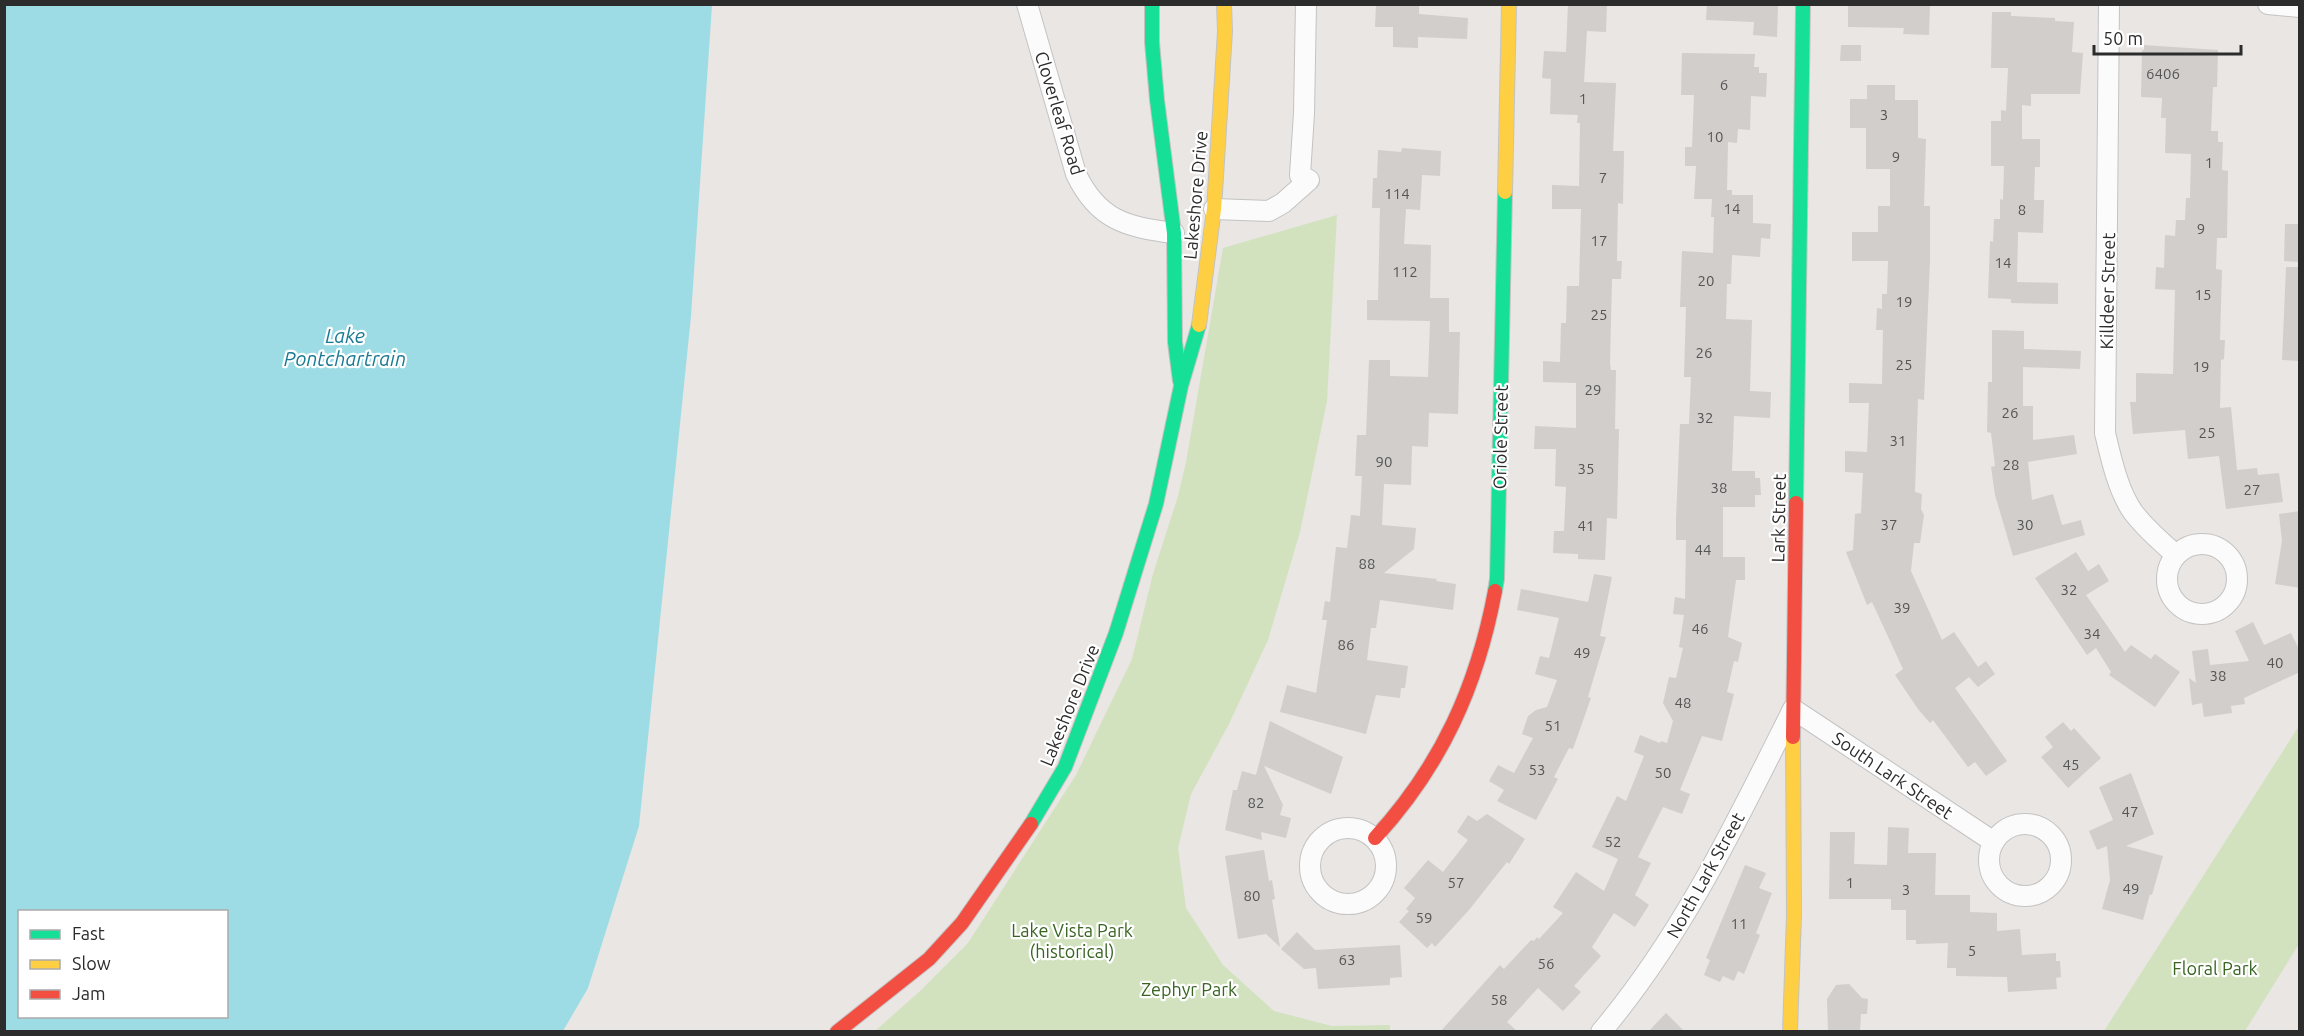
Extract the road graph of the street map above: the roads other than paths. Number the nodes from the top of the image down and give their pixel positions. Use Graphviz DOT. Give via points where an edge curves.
graph roads {
  1 [pos="1027,4"];
  2 [pos="1152,4"];
  3 [pos="1224,4"];
  4 [pos="1306,4"];
  5 [pos="1509,4"];
  6 [pos="1803,4"];
  7 [pos="2109,4"];
  8 [pos="2268,4"];
  9 [pos="2300,7"];
  10 [pos="1214,209"];
  11 [pos="1174,233"];
  12 [pos="1181,386"];
  13 [pos="2176,555"];
  14 [pos="1793,709"];
  15 [pos="1375,838"];
  16 [pos="1994,842"];
  17 [pos="837,1032"];
  18 [pos="1601,1032"];
  19 [pos="1790,1032"];
  1 -- 11 [label="street, Cloverleaf Road" via="1076,174 1085,192 1095,206 1120,222"];
  2 -- 11 [label="street, Lakeshore Drive" via="1157,100"];
  3 -- 10 [label="street, Lakeshore Drive"];
  4 -- 10 [label="street" via="1300,175 1309,180 1269,211"];
  5 -- 15 [label="street, Oriole Street" via="1497,579 1485,639 1452,727 1410,799"];
  6 -- 14 [label="street, Lark Street"];
  7 -- 13 [label="street, Killdeer Street" via="2105,432 2113,467 2132,510"];
  8 -- 9 [label="street"];
  10 -- 12 [label="street, Lakeshore Drive" via="1198,334"];
  11 -- 12 [label="street, Lakeshore Drive" via="1174,342"];
  12 -- 17 [label="street, Lakeshore Drive" via="1156,504 1116,633 1065,767 1038,814 962,923 929,959"];
  14 -- 16 [label="street, South Lark Street"];
  14 -- 18 [label="street, North Lark Street" via="1719,856 1660,954"];
  14 -- 19 [label="street, Lark Street"];
}
